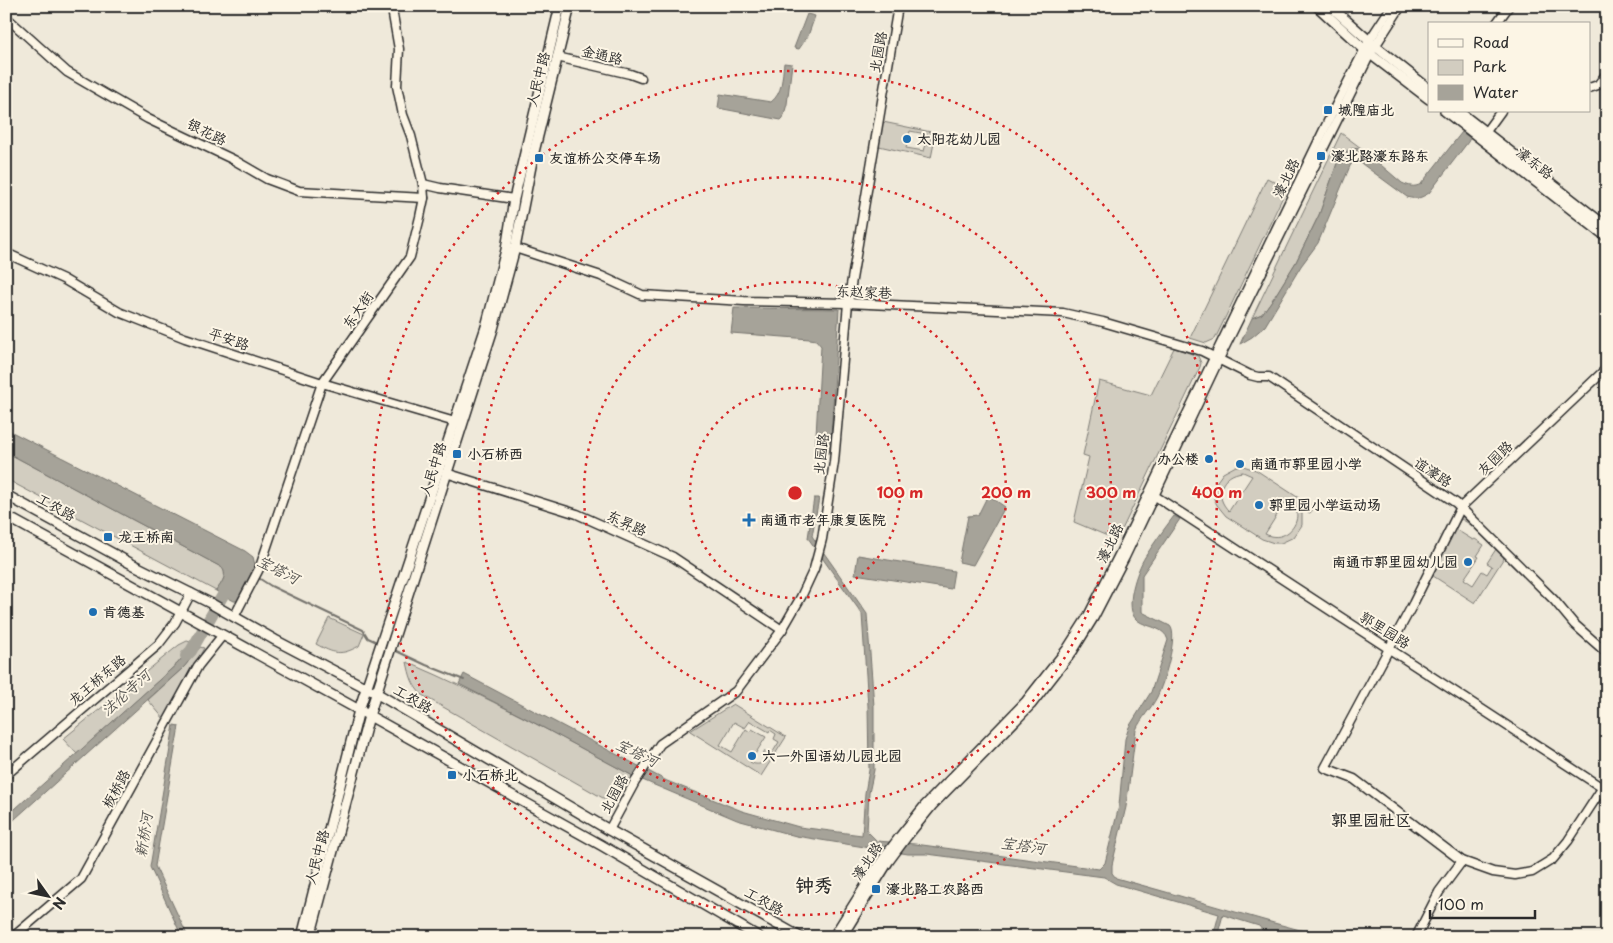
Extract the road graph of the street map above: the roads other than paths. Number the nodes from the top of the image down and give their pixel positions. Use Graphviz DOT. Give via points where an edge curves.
graph roads {
  1 [pos="393,6"];
  2 [pos="560,6"];
  3 [pos="570,6"];
  4 [pos="898,6"];
  5 [pos="1317,6"];
  6 [pos="1330,6"];
  7 [pos="1392,6"];
  8 [pos="1401,6"];
  9 [pos="1509,6"];
  10 [pos="6,17"];
  11 [pos="1497,22"];
  12 [pos="1370,48"];
  13 [pos="557,57"];
  14 [pos="1607,73"];
  15 [pos="641,78"];
  16 [pos="1428,88"];
  17 [pos="1590,88"];
  18 [pos="1428,98"];
  19 [pos="1447,112"];
  20 [pos="1459,112"];
  21 [pos="1500,112"];
  22 [pos="1483,136"];
  23 [pos="423,184"];
  24 [pos="424,198"];
  25 [pos="514,199"];
  26 [pos="1607,227"];
  27 [pos="1607,237"];
  28 [pos="514,248"];
  29 [pos="6,253"];
  30 [pos="848,303"];
  31 [pos="1217,358"];
  32 [pos="1607,368"];
  33 [pos="322,383"];
  34 [pos="455,422"];
  35 [pos="446,473"];
  36 [pos="1152,494"];
  37 [pos="6,495"];
  38 [pos="1461,508"];
  39 [pos="6,516"];
  40 [pos="191,594"];
  41 [pos="182,613"];
  42 [pos="231,615"];
  43 [pos="782,630"];
  44 [pos="218,633"];
  45 [pos="388,636"];
  46 [pos="1390,648"];
  47 [pos="383,652"];
  48 [pos="1607,653"];
  49 [pos="365,689"];
  50 [pos="376,693"];
  51 [pos="358,710"];
  52 [pos="369,716"];
  53 [pos="6,775"];
  54 [pos="1605,787"];
  55 [pos="609,830"];
  56 [pos="886,860"];
  57 [pos="1462,861"];
  58 [pos="13,937"];
  59 [pos="302,937"];
  60 [pos="310,937"];
  61 [pos="759,937"];
  62 [pos="800,937"];
  63 [pos="833,937"];
  64 [pos="842,937"];
  65 [pos="1416,937"];
  1 -- 23 [label="street, 东大街" via="399,49 397,86"];
  2 -- 25 [label="main road, 人民中路"];
  3 -- 13 [label="main road, 人民中路"];
  4 -- 30 [label="street, 北园路"];
  5 -- 12 [label="main road"];
  6 -- 12 [label="main road"];
  7 -- 12 [label="street, 濠北路"];
  8 -- 12 [label="street, 濠北路"];
  9 -- 11 [label="street"];
  10 -- 24 [label="street, 银花路" via="67,72 267,179 299,191"];
  12 -- 16 [label="main road"];
  12 -- 18 [label="main road"];
  12 -- 31 [label="street, 濠北路" via="1334,109"];
  13 -- 15 [label="street, 金通路"];
  13 -- 28 [label="main road, 人民中路"];
  14 -- 17 [label="street" via="1598,86"];
  19 -- 22 [label="main road, 濠东路"];
  20 -- 22 [label="main road, 濠东路"];
  21 -- 22 [label="street"];
  22 -- 26 [label="main road, 濠东路"];
  22 -- 27 [label="main road, 濠东路"];
  23 -- 24 [label="street, 东大街"];
  23 -- 25 [label="street"];
  24 -- 33 [label="street, 东大街" via="410,257"];
  25 -- 34 [label="main road, 人民中路" via="504,259"];
  28 -- 30 [label="street, 东赵家巷" via="601,276 642,295"];
  28 -- 35 [label="main road, 人民中路" via="493,329"];
  29 -- 33 [label="street, 平安路" via="63,279 136,319"];
  30 -- 31 [label="street, 东赵家巷" via="1063,313 1103,322"];
  30 -- 43 [label="street, 北园路" via="834,462 820,544 810,580"];
  31 -- 36 [label="street, 濠北路"];
  31 -- 38 [label="street, 谊濠路" via="1250,375 1270,377"];
  32 -- 38 [label="street, 友园路"];
  33 -- 34 [label="street, 平安路"];
  33 -- 42 [label="street, 东大街" via="260,567"];
  34 -- 45 [label="main road, 人民中路"];
  35 -- 43 [label="street, 东昇路" via="577,514 673,557"];
  35 -- 45 [label="main road, 人民中路"];
  36 -- 46 [label="street, 郭里园路"];
  36 -- 56 [label="street, 濠北路" via="1088,616 1067,649 1026,701 932,798"];
  37 -- 40 [label="main road, 工农路"];
  38 -- 46 [label="street, 友园路"];
  38 -- 48 [label="street, 谊濠路" via="1574,624"];
  39 -- 41 [label="main road"];
  40 -- 41 [label="street, 龙王桥东路"];
  40 -- 42 [label="main road, 工农路"];
  41 -- 44 [label="main road"];
  41 -- 53 [label="street, 龙王桥东路" via="158,645"];
  42 -- 49 [label="main road, 工农路"];
  43 -- 55 [label="street, 北园路" via="736,691 660,744"];
  44 -- 51 [label="main road"];
  44 -- 58 [label="street, 板桥路" via="81,879"];
  45 -- 47 [label="main road, 人民中路"];
  46 -- 54 [label="street, 郭里园路"];
  46 -- 57 [label="street, 友园路" via="1324,768 1354,779"];
  47 -- 49 [label="main road, 人民中路"];
  47 -- 50 [label="main road, 人民中路"];
  49 -- 50 [label="main road, 工农路"];
  49 -- 51 [label="main road, 人民中路"];
  50 -- 52 [label="main road, 人民中路"];
  50 -- 55 [label="main road, 工农路"];
  51 -- 52 [label="main road"];
  51 -- 59 [label="main road, 人民中路"];
  52 -- 60 [label="main road, 人民中路"];
  52 -- 61 [label="main road"];
  54 -- 57 [label="street" via="1553,859 1532,872 1514,875 1492,872"];
  55 -- 62 [label="main road, 工农路"];
  56 -- 63 [label="street, 濠北路"];
  56 -- 64 [label="street, 濠北路"];
  57 -- 65 [label="street" via="1439,892"];
}
